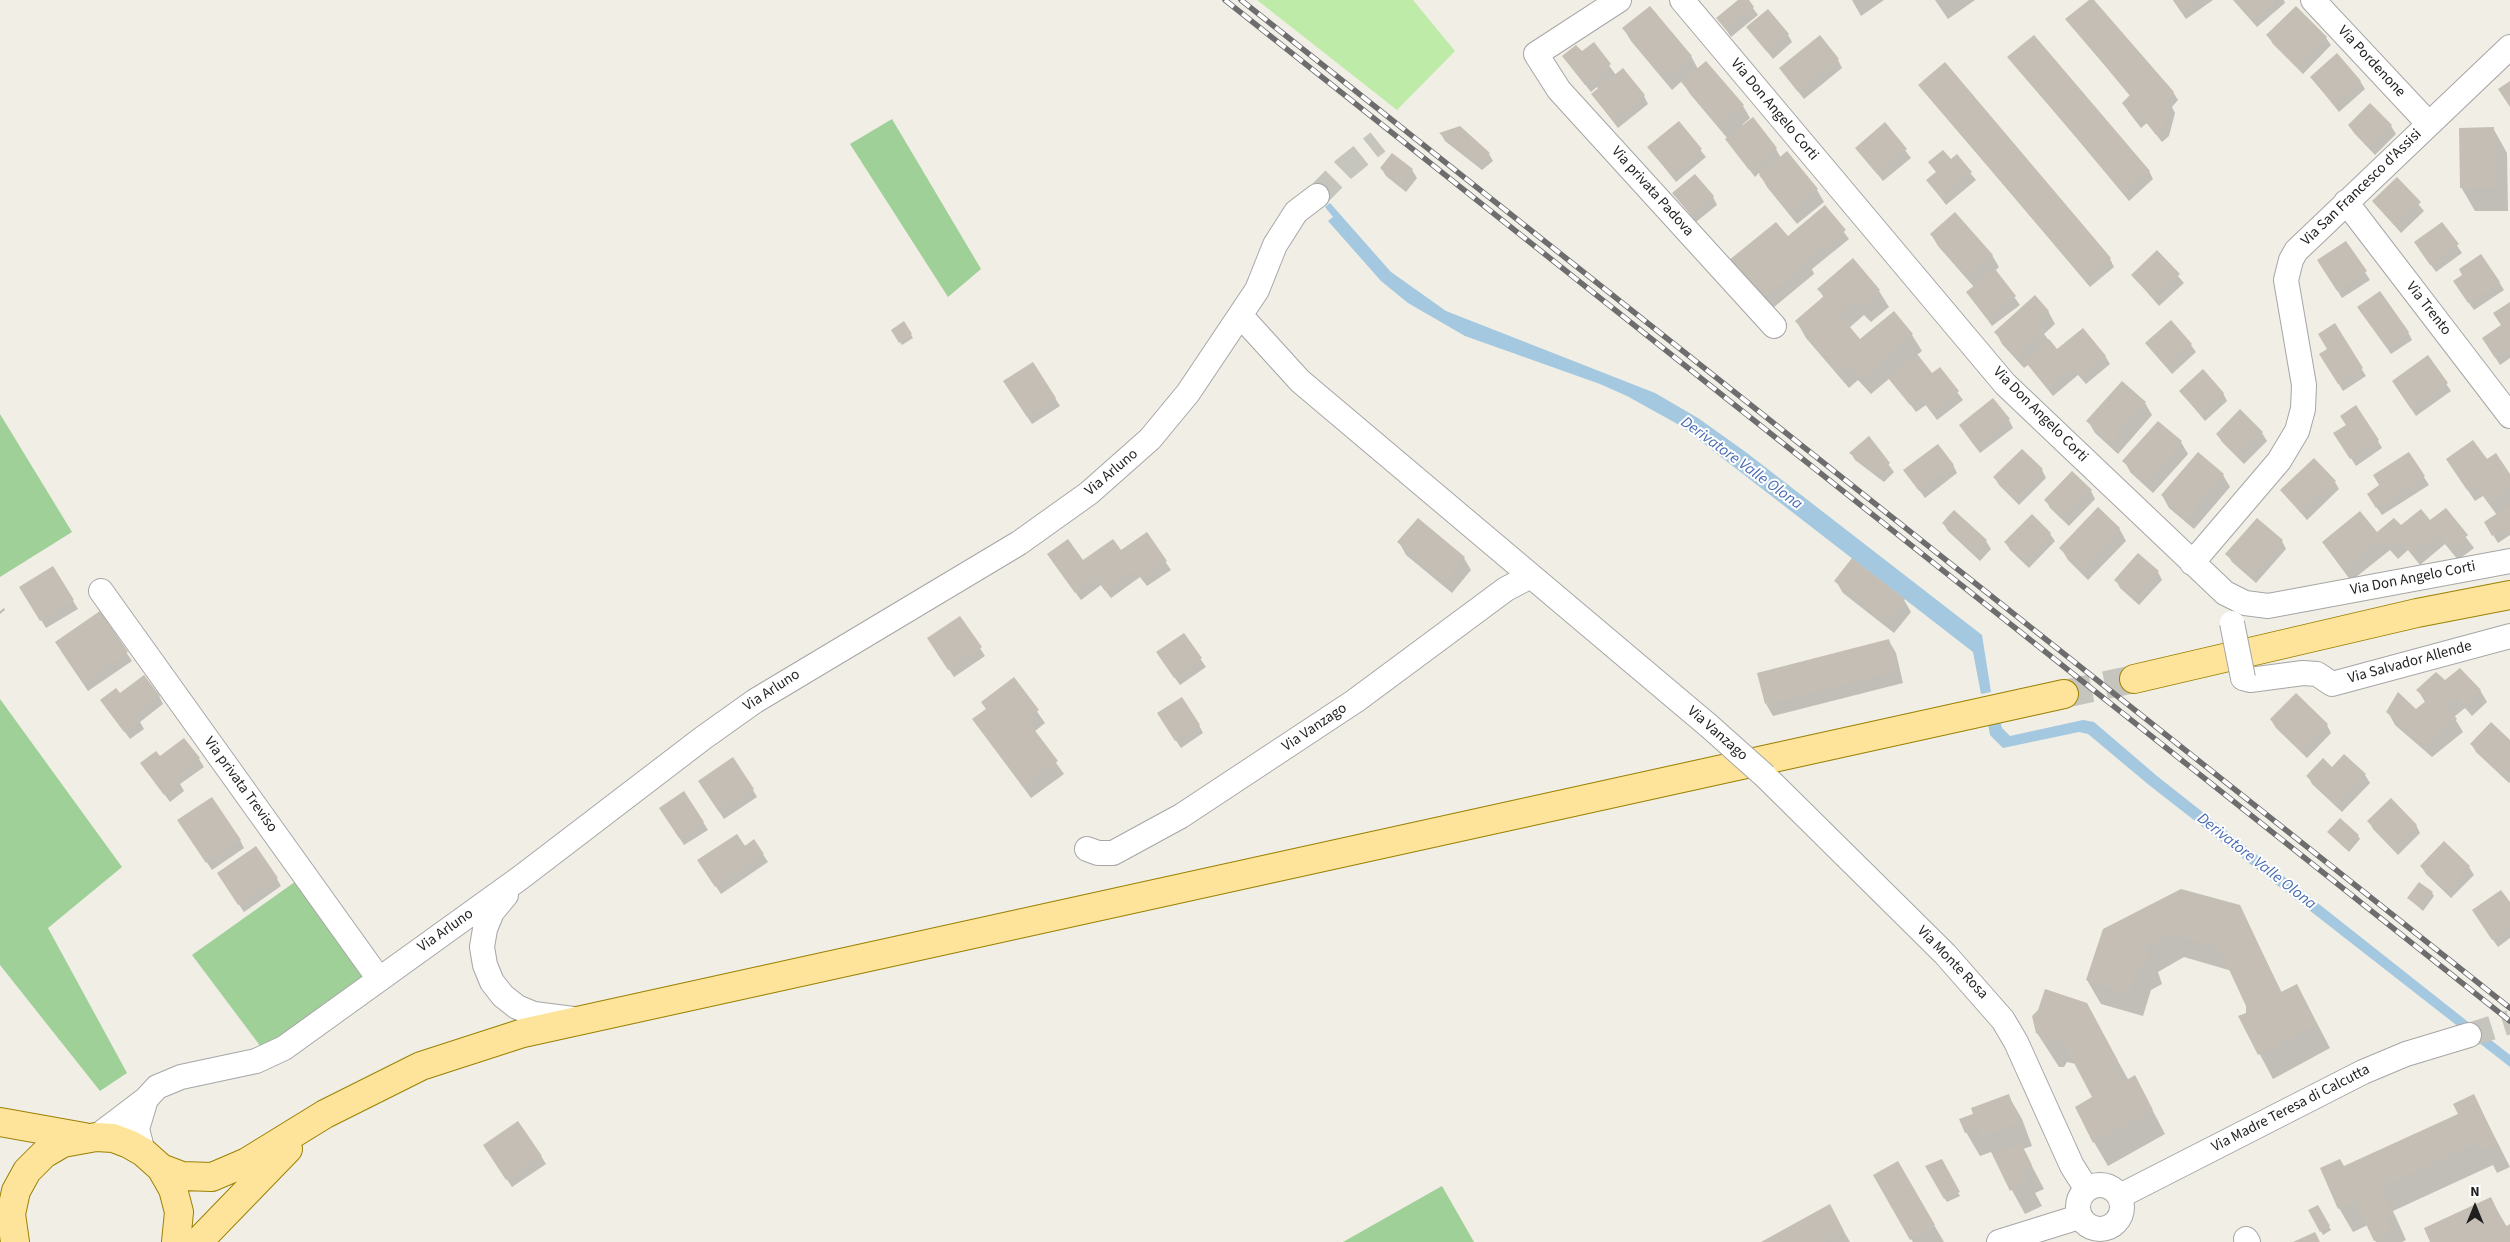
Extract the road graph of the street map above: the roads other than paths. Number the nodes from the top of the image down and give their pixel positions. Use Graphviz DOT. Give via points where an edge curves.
graph roads {
  1 [pos="1619,0"];
  2 [pos="1682,0"];
  3 [pos="2312,0"];
  4 [pos="2510,47"];
  5 [pos="2429,124"];
  6 [pos="1318,196"];
  7 [pos="2346,202"];
  8 [pos="1241,316"];
  9 [pos="1774,326"];
  10 [pos="2510,416"];
  11 [pos="2510,561"];
  12 [pos="2192,563"];
  13 [pos="1531,576"];
  14 [pos="101,591"];
  15 [pos="2510,595"];
  16 [pos="2237,600"];
  17 [pos="2510,636"];
  18 [pos="2134,679"];
  19 [pos="2064,694"];
  20 [pos="1765,776"];
  21 [pos="1087,848"];
  22 [pos="520,878"];
  23 [pos="379,978"];
  24 [pos="581,1020"];
  25 [pos="2469,1035"];
  26 [pos="146,1099"];
  27 [pos="326,1114"];
  28 [pos="0,1122"];
  29 [pos="91,1137"];
  30 [pos="152,1160"];
  31 [pos="2086,1188"];
  32 [pos="2120,1196"];
  33 [pos="2080,1217"];
  34 [pos="8,1226"];
  35 [pos="2110,1235"];
  36 [pos="176,1242"];
  37 [pos="198,1242"];
  38 [pos="1999,1242"];
  1 -- 9 [label="street, Via privata Padova" via="1536,54 1559,90"];
  2 -- 12 [label="street, Via Don Angelo Corti" via="2005,384"];
  3 -- 5 [label="street, Via Pordenone"];
  4 -- 5 [label="street, Via San Francesco d'Assisi"];
  5 -- 7 [label="street, Via San Francesco d'Assisi"];
  6 -- 8 [label="street, Via Arluno" via="1296,212 1275,245 1257,290"];
  7 -- 10 [label="street, Via Trento"];
  7 -- 12 [label="street, Via San Francesco d'Assisi" via="2299,247 2288,270 2287,290 2304,385 2303,409 2297,431 2279,461"];
  8 -- 13 [label="street, Via Vanzago" via="1300,382"];
  8 -- 22 [label="street, Via Arluno" via="1188,393 1150,440 1089,493 1019,543 755,701"];
  11 -- 16 [label="street, Via Don Angelo Corti" via="2279,604 2256,605"];
  12 -- 16 [label="street, Via Don Angelo Corti" via="2216,586"];
  13 -- 20 [label="street, Via Vanzago, bridge"];
  13 -- 21 [label="street, Via Vanzago" via="1506,589 1355,701 1181,816 1113,853 1098,853"];
  14 -- 23 [label="street, Via privata Treviso"];
  15 -- 18 [label="main road" via="2417,613"];
  16 -- 17 [label="street, Via Salvador Allende, bridge" via="2237,612 2232,623 2243,678 2250,680 2303,673 2317,674 2332,684"];
  19 -- 24 [label="main road"];
  20 -- 31 [label="street, Via Monte Rosa" via="1945,954 2003,1020 2072,1166"];
  22 -- 23 [label="street, Via Arluno"];
  22 -- 24 [label="street" via="492,912 485,929 482,947 492,982 517,1007 534,1014"];
  23 -- 26 [label="street, Via Arluno" via="284,1048 256,1061 181,1077 157,1087"];
  24 -- 27 [label="main road" via="523,1033 421,1066"];
  25 -- 32 [label="street, Via Madre Teresa di Calcutta" via="2406,1054 2363,1072"];
  26 -- 29 [label="street, Via Arluno"];
  26 -- 30 [label="street" via="137,1129"];
  27 -- 30 [label="main road" via="247,1162 212,1177 182,1176"];
  27 -- 37 [label="main road"];
  28 -- 29 [label="main road"];
  29 -- 30 [label="main road" via="113,1138"];
  29 -- 34 [label="main road" via="64,1143 44,1154 33,1165 16,1191"];
  30 -- 36 [label="main road" via="173,1189 178,1212"];
  31 -- 32 [label="street" via="2108,1186"];
  31 -- 33 [label="street" via="2078,1199"];
  32 -- 35 [label="street" via="2119,1218"];
  33 -- 35 [label="street" via="2083,1223"];
  33 -- 38 [label="street"];
}
